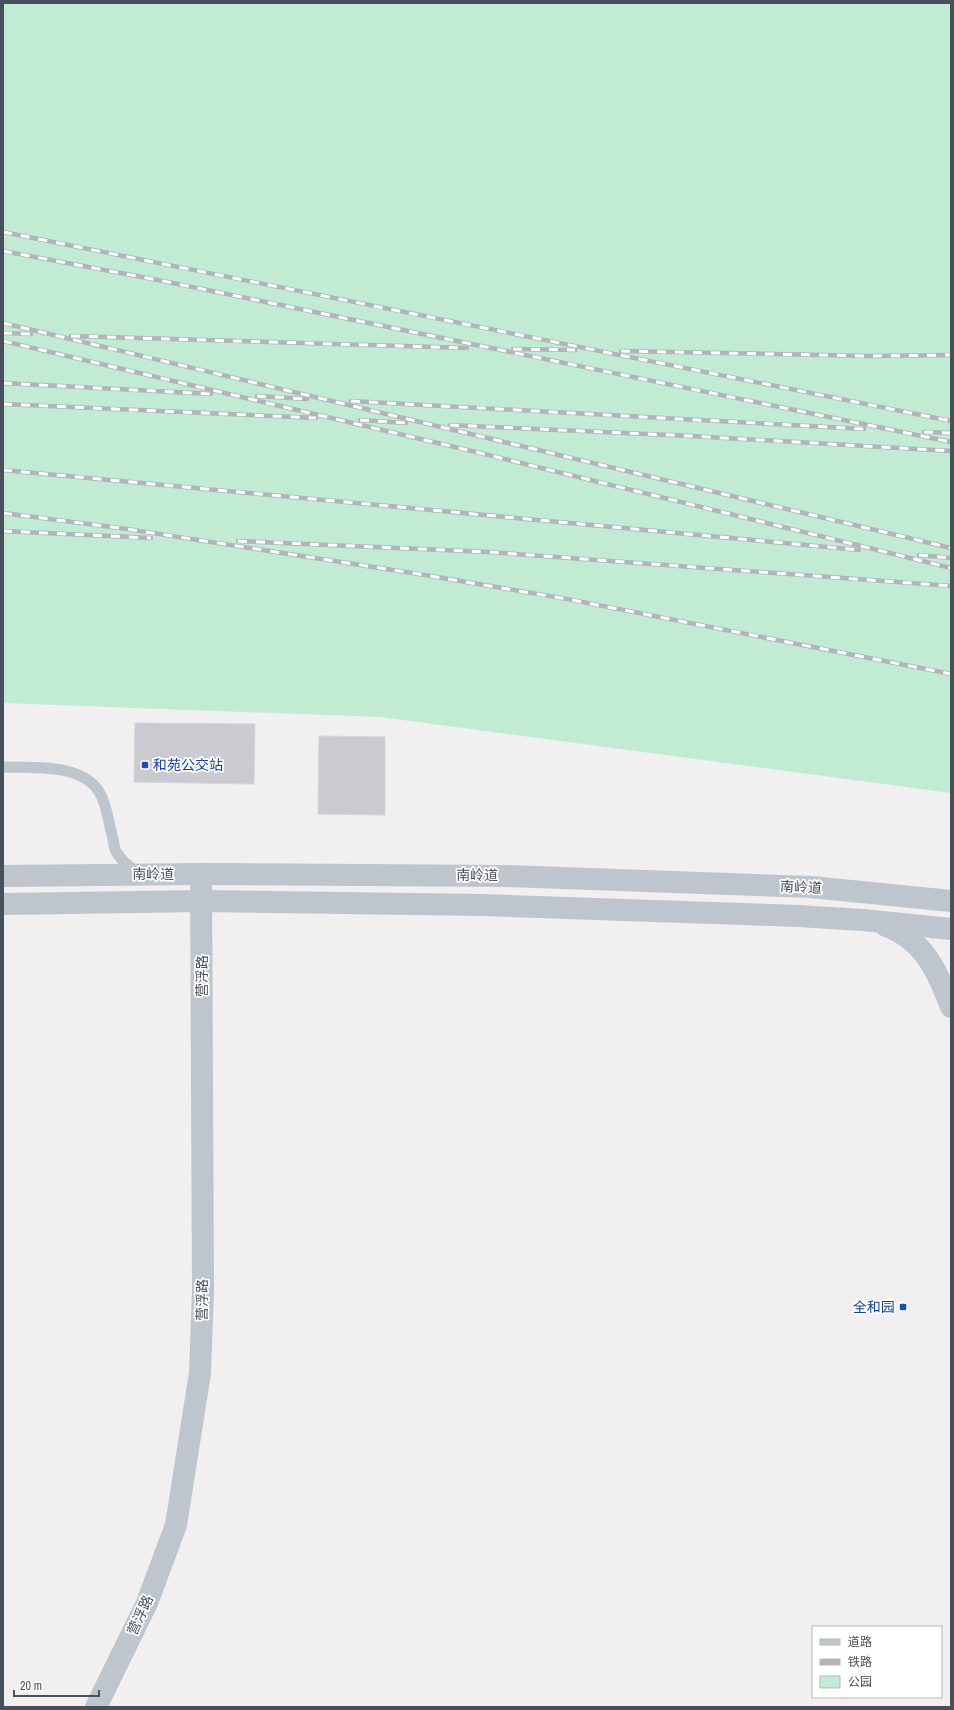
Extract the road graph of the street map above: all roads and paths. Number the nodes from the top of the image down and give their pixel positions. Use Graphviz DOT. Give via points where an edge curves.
graph roads {
  1 [pos="3,767"];
  2 [pos="141,874"];
  3 [pos="201,874"];
  4 [pos="3,876"];
  5 [pos="868,892"];
  6 [pos="3,900"];
  7 [pos="951,901"];
  8 [pos="202,902"];
  9 [pos="3,904"];
  10 [pos="24,904"];
  11 [pos="864,920"];
  12 [pos="948,931"];
  13 [pos="951,1007"];
  14 [pos="96,1707"];
  1 -- 2 [label="lane" via="55,769 81,776 93,784 102,796 116,852 131,868"];
  2 -- 3 [label="street, 南岭道"];
  2 -- 4 [label="street, 南岭道"];
  3 -- 5 [label="street, 南岭道" via="505,876 811,887"];
  3 -- 8 [label="street, 营浮路"];
  5 -- 7 [label="street, 南岭道"];
  5 -- 12 [label="street" via="919,910"];
  6 -- 10 [label="lane"];
  8 -- 10 [label="street, 南岭道"];
  8 -- 11 [label="street, 南岭道" via="482,905"];
  8 -- 14 [label="street, 营浮路" via="203,1291 200,1373 176,1525 147,1604"];
  9 -- 10 [label="street, 南岭道"];
  11 -- 12 [label="street, 南岭道"];
  11 -- 13 [label="street" via="901,933 922,950 938,974"];
}
